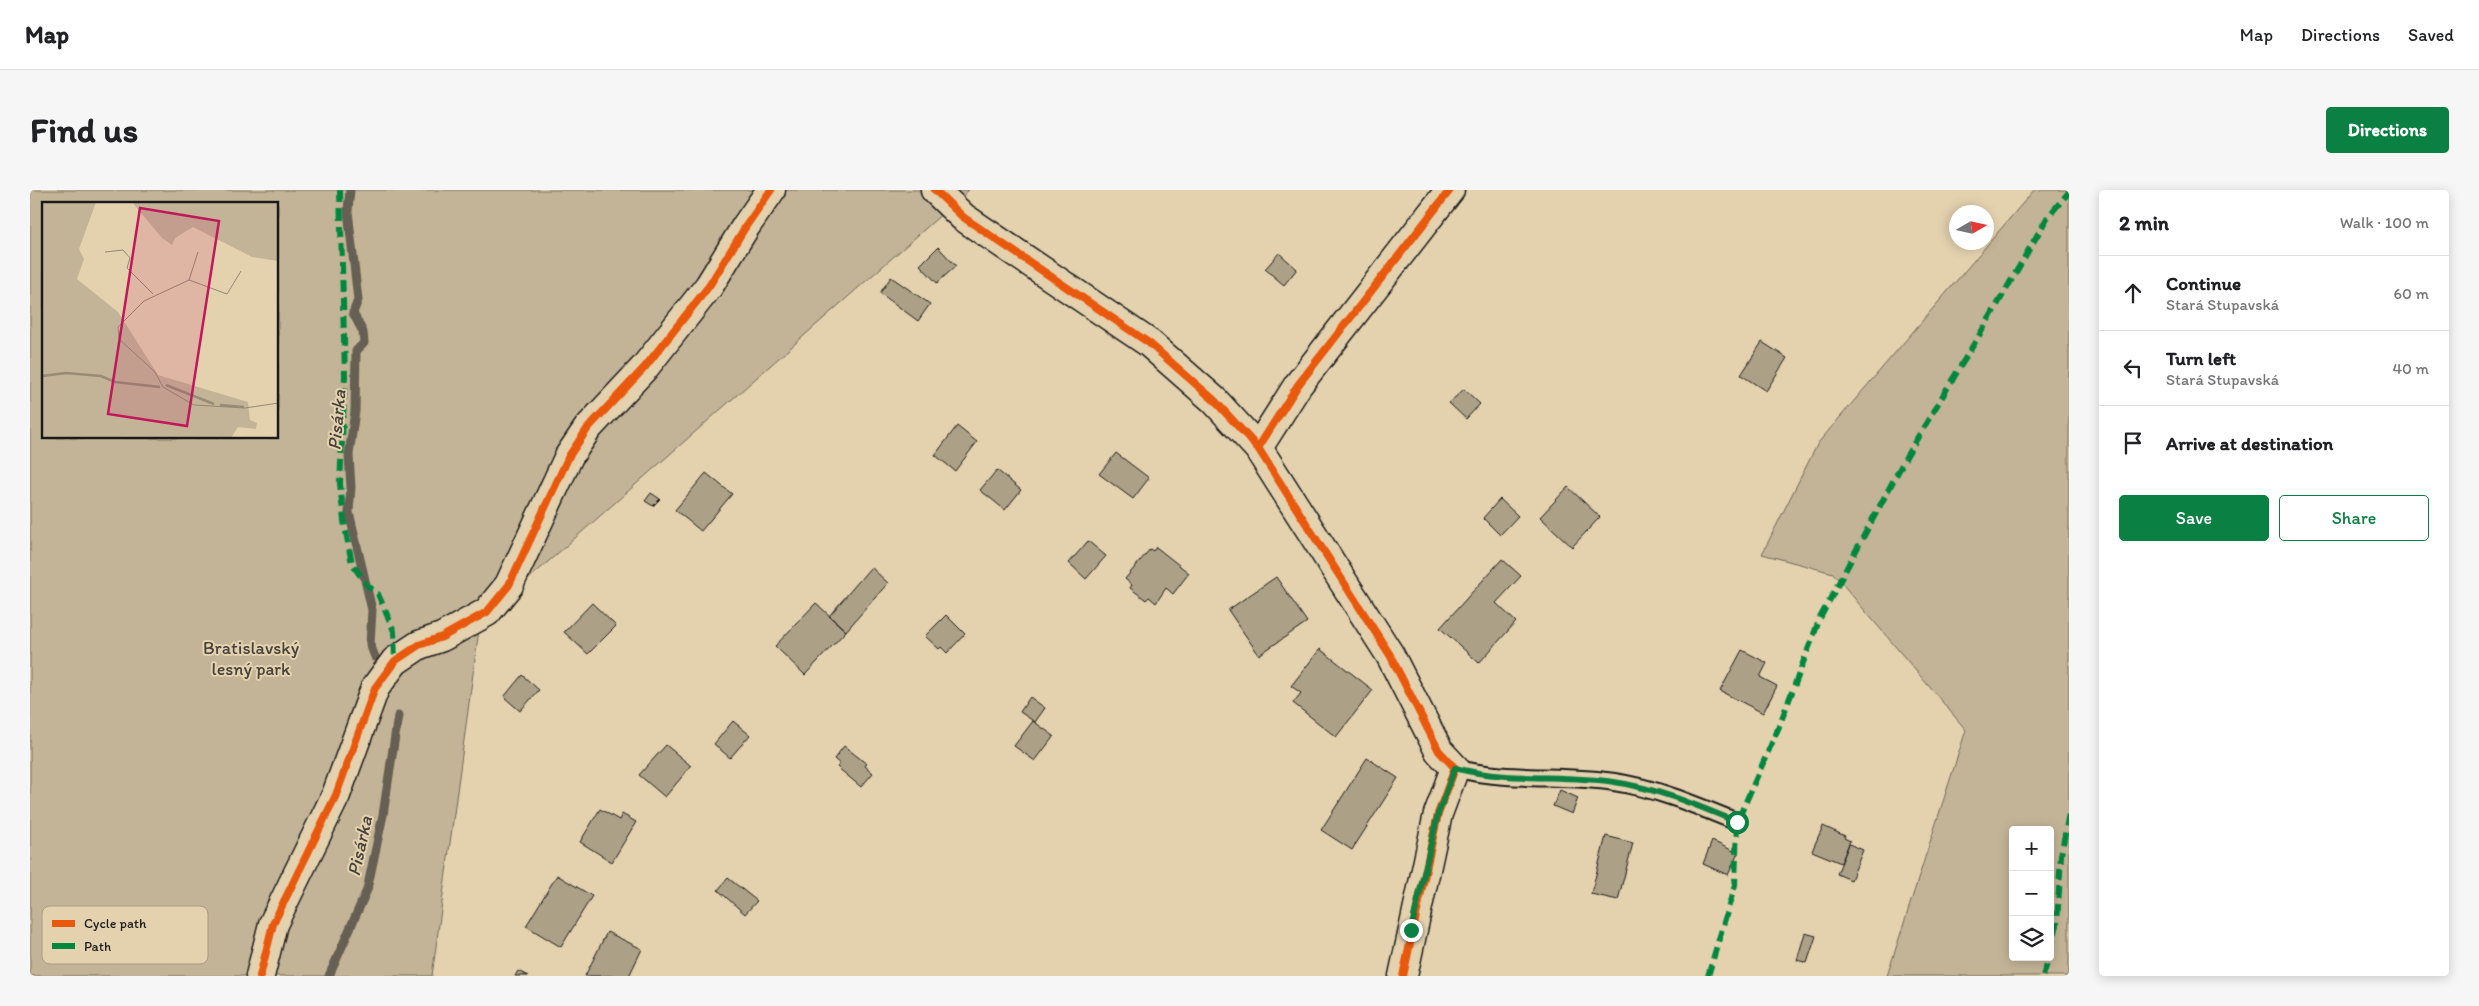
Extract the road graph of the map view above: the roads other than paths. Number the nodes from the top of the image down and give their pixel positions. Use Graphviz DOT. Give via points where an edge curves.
graph roads {
  1 [pos="770,190"];
  2 [pos="935,190"];
  3 [pos="1450,190"];
  4 [pos="1258,448"];
  5 [pos="1455,768"];
  6 [pos="1737,822"];
  7 [pos="260,976"];
  8 [pos="1402,976"];
  1 -- 7 [label="street" via="709,286 645,367 588,428 569,456 509,585 487,612 442,637 419,645 396,661 375,688 336,795 274,924"];
  2 -- 4 [label="street" via="963,216 1149,343 1214,400"];
  3 -- 4 [label="street" via="1298,385"];
  4 -- 5 [label="street" via="1390,655 1439,752"];
  5 -- 6 [label="lane" via="1480,775 1616,782 1674,798"];
  5 -- 8 [label="street" via="1438,814"];
}
